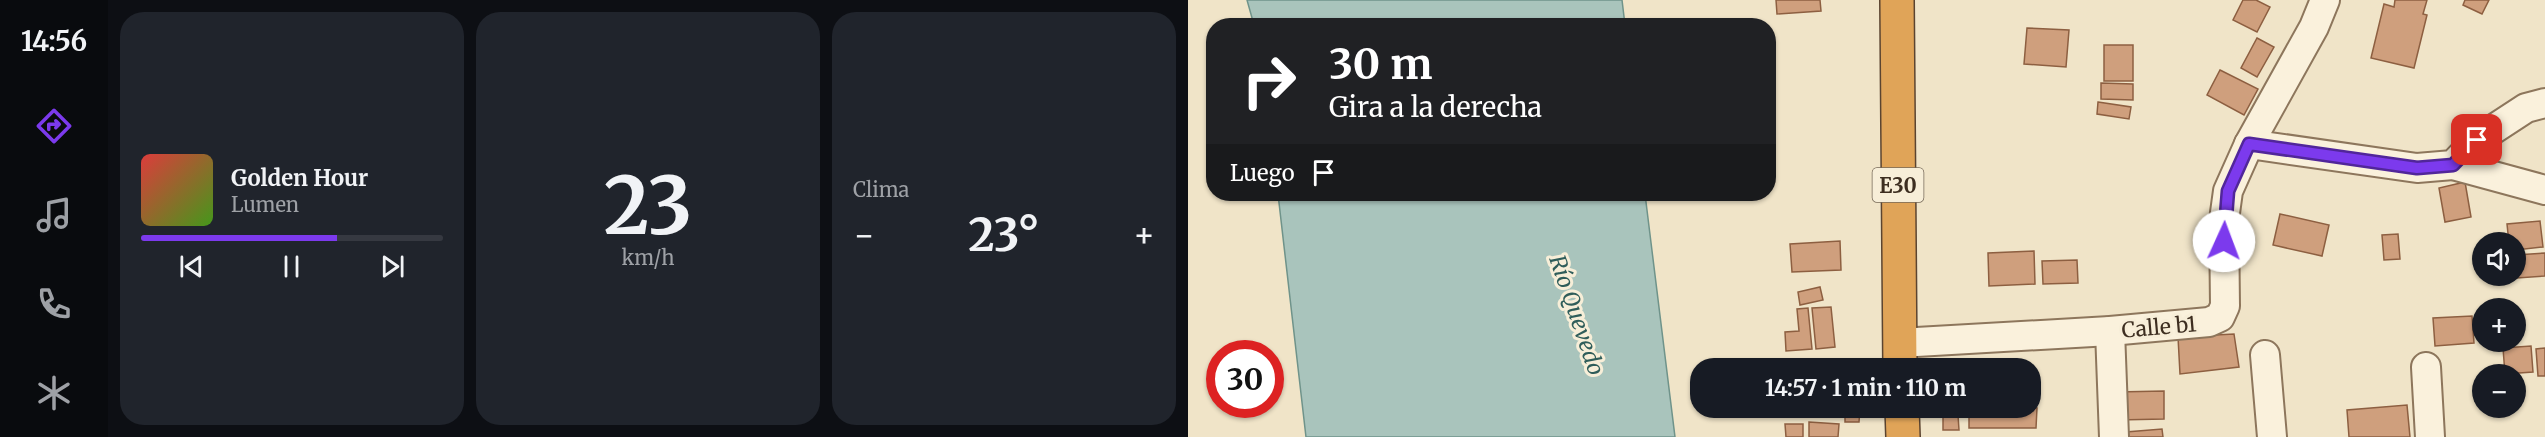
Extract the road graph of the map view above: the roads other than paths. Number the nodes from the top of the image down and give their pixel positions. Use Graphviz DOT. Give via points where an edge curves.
graph roads {
  1 [pos="1897,0"];
  2 [pos="2325,0"];
  3 [pos="2545,103"];
  4 [pos="2249,144"];
  5 [pos="2453,165"];
  6 [pos="2545,190"];
  7 [pos="2110,331"];
  8 [pos="2265,355"];
  9 [pos="1899,356"];
  10 [pos="2426,367"];
  11 [pos="1902,418"];
  12 [pos="1903,437"];
  13 [pos="2114,437"];
  14 [pos="2272,437"];
  15 [pos="2430,437"];
  1 -- 9 [label="highway, E30"];
  2 -- 4 [label="street, Calle b1"];
  3 -- 5 [label="street" via="2526,108 2487,134"];
  4 -- 5 [label="street" via="2417,168"];
  4 -- 7 [label="street, Calle b1" via="2228,191 2224,220 2225,306 2220,317 2209,322"];
  5 -- 6 [label="street"];
  7 -- 9 [label="street, Calle b1"];
  7 -- 13 [label="street"];
  8 -- 14 [label="street"];
  10 -- 15 [label="street"];
  11 -- 12 [label="highway"];
}
